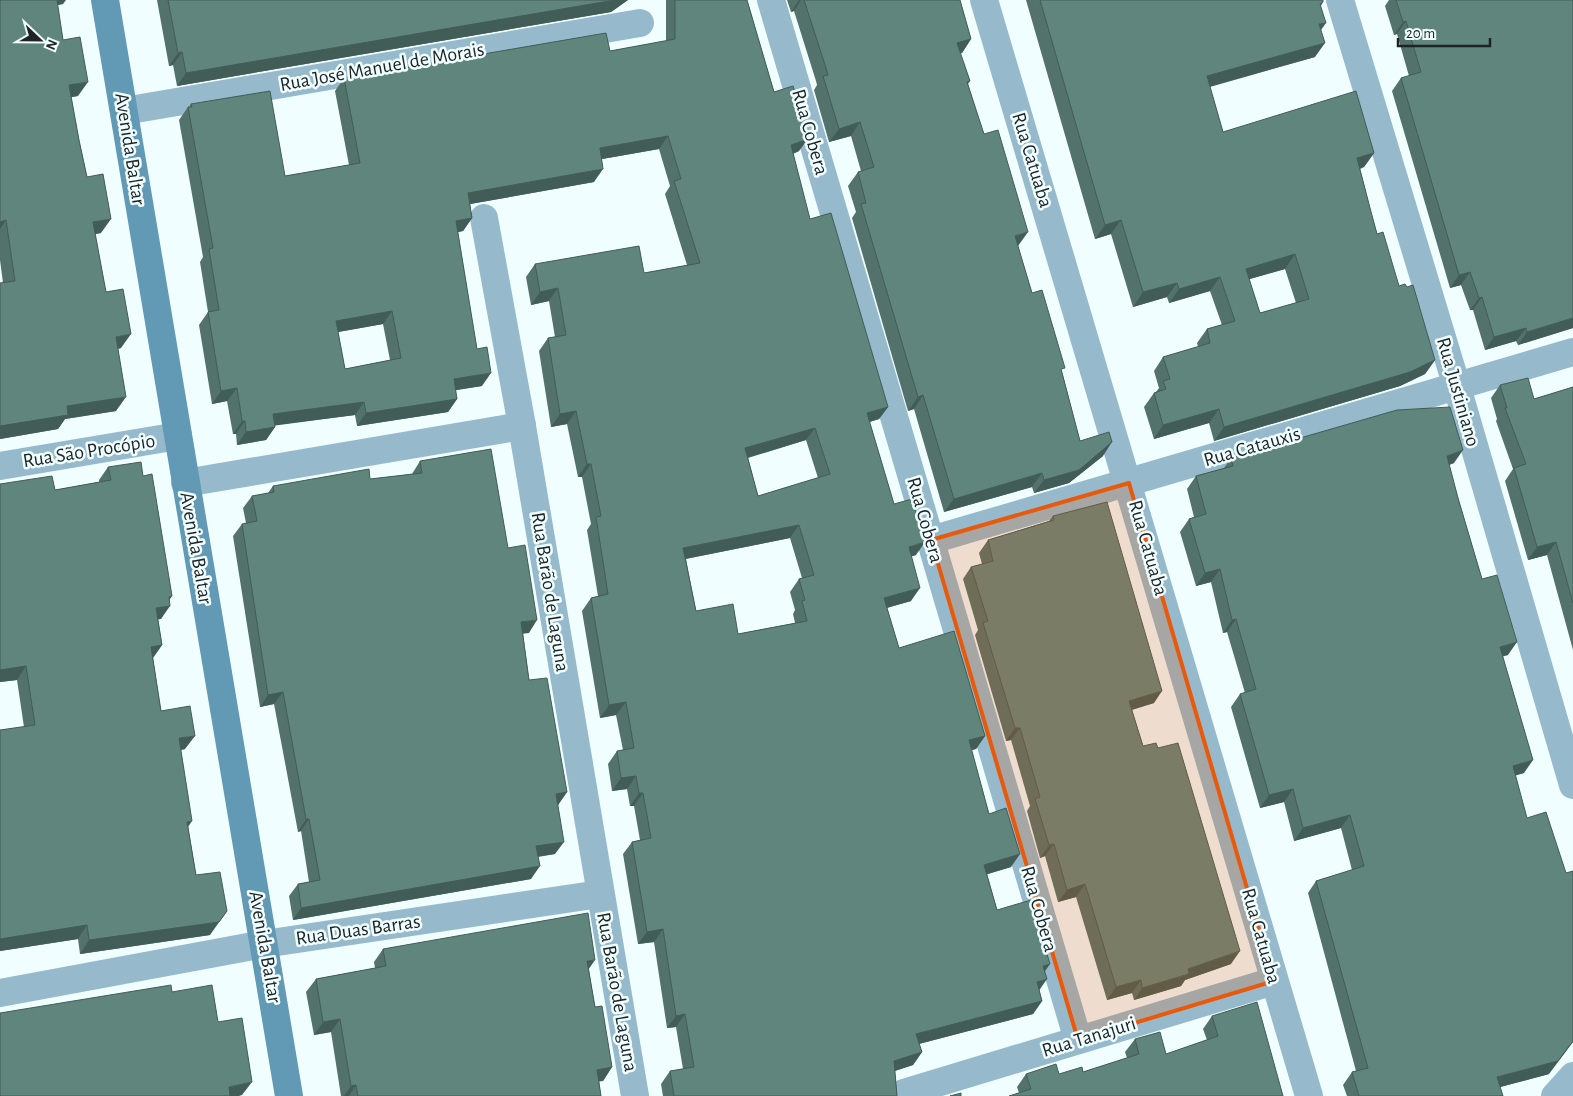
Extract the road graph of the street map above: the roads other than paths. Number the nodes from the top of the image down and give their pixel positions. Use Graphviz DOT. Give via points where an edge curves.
graph roads {
  1 [pos="105,0"];
  2 [pos="771,0"];
  3 [pos="984,0"];
  4 [pos="1340,0"];
  5 [pos="640,23"];
  6 [pos="124,112"];
  7 [pos="484,218"];
  8 [pos="1573,352"];
  9 [pos="1457,387"];
  10 [pos="522,426"];
  11 [pos="178,436"];
  12 [pos="0,466"];
  13 [pos="185,483"];
  14 [pos="1129,483"];
  15 [pos="930,540"];
  16 [pos="1573,785"];
  17 [pos="600,894"];
  18 [pos="264,944"];
  19 [pos="1274,981"];
  20 [pos="0,993"];
  21 [pos="1078,1040"];
  22 [pos="1573,1076"];
  23 [pos="904,1094"];
  24 [pos="289,1096"];
  25 [pos="634,1096"];
  26 [pos="1309,1096"];
  27 [pos="1555,1096"];
  1 -- 6 [label="street, Avenida Baltar"];
  2 -- 15 [label="street, Rua Cobera"];
  3 -- 14 [label="street, Rua Catuaba"];
  4 -- 9 [label="street, Rua Justiniano"];
  5 -- 6 [label="street, Rua José Manuel de Morais"];
  6 -- 11 [label="street, Avenida Baltar"];
  7 -- 10 [label="street, Rua Barão de Laguna"];
  8 -- 9 [label="street, Rua Catauxis"];
  9 -- 14 [label="street, Rua Catauxis"];
  9 -- 16 [label="street, Rua Justiniano"];
  10 -- 13 [label="street"];
  10 -- 17 [label="street, Rua Barão de Laguna"];
  11 -- 12 [label="street, Rua São Procópio"];
  11 -- 13 [label="street, Avenida Baltar"];
  13 -- 18 [label="street, Avenida Baltar"];
  14 -- 15 [label="street, Rua Catauxis"];
  14 -- 19 [label="street, Rua Catuaba"];
  15 -- 21 [label="street, Rua Cobera"];
  17 -- 18 [label="street, Rua Duas Barras"];
  17 -- 25 [label="street, Rua Barão de Laguna"];
  18 -- 20 [label="street, Rua Duas Barras"];
  18 -- 24 [label="street, Avenida Baltar"];
  19 -- 21 [label="street, Rua Tanajuri"];
  19 -- 26 [label="street, Rua Catuaba"];
  21 -- 23 [label="street, Rua Tanajuri"];
  22 -- 27 [label="street"];
}
